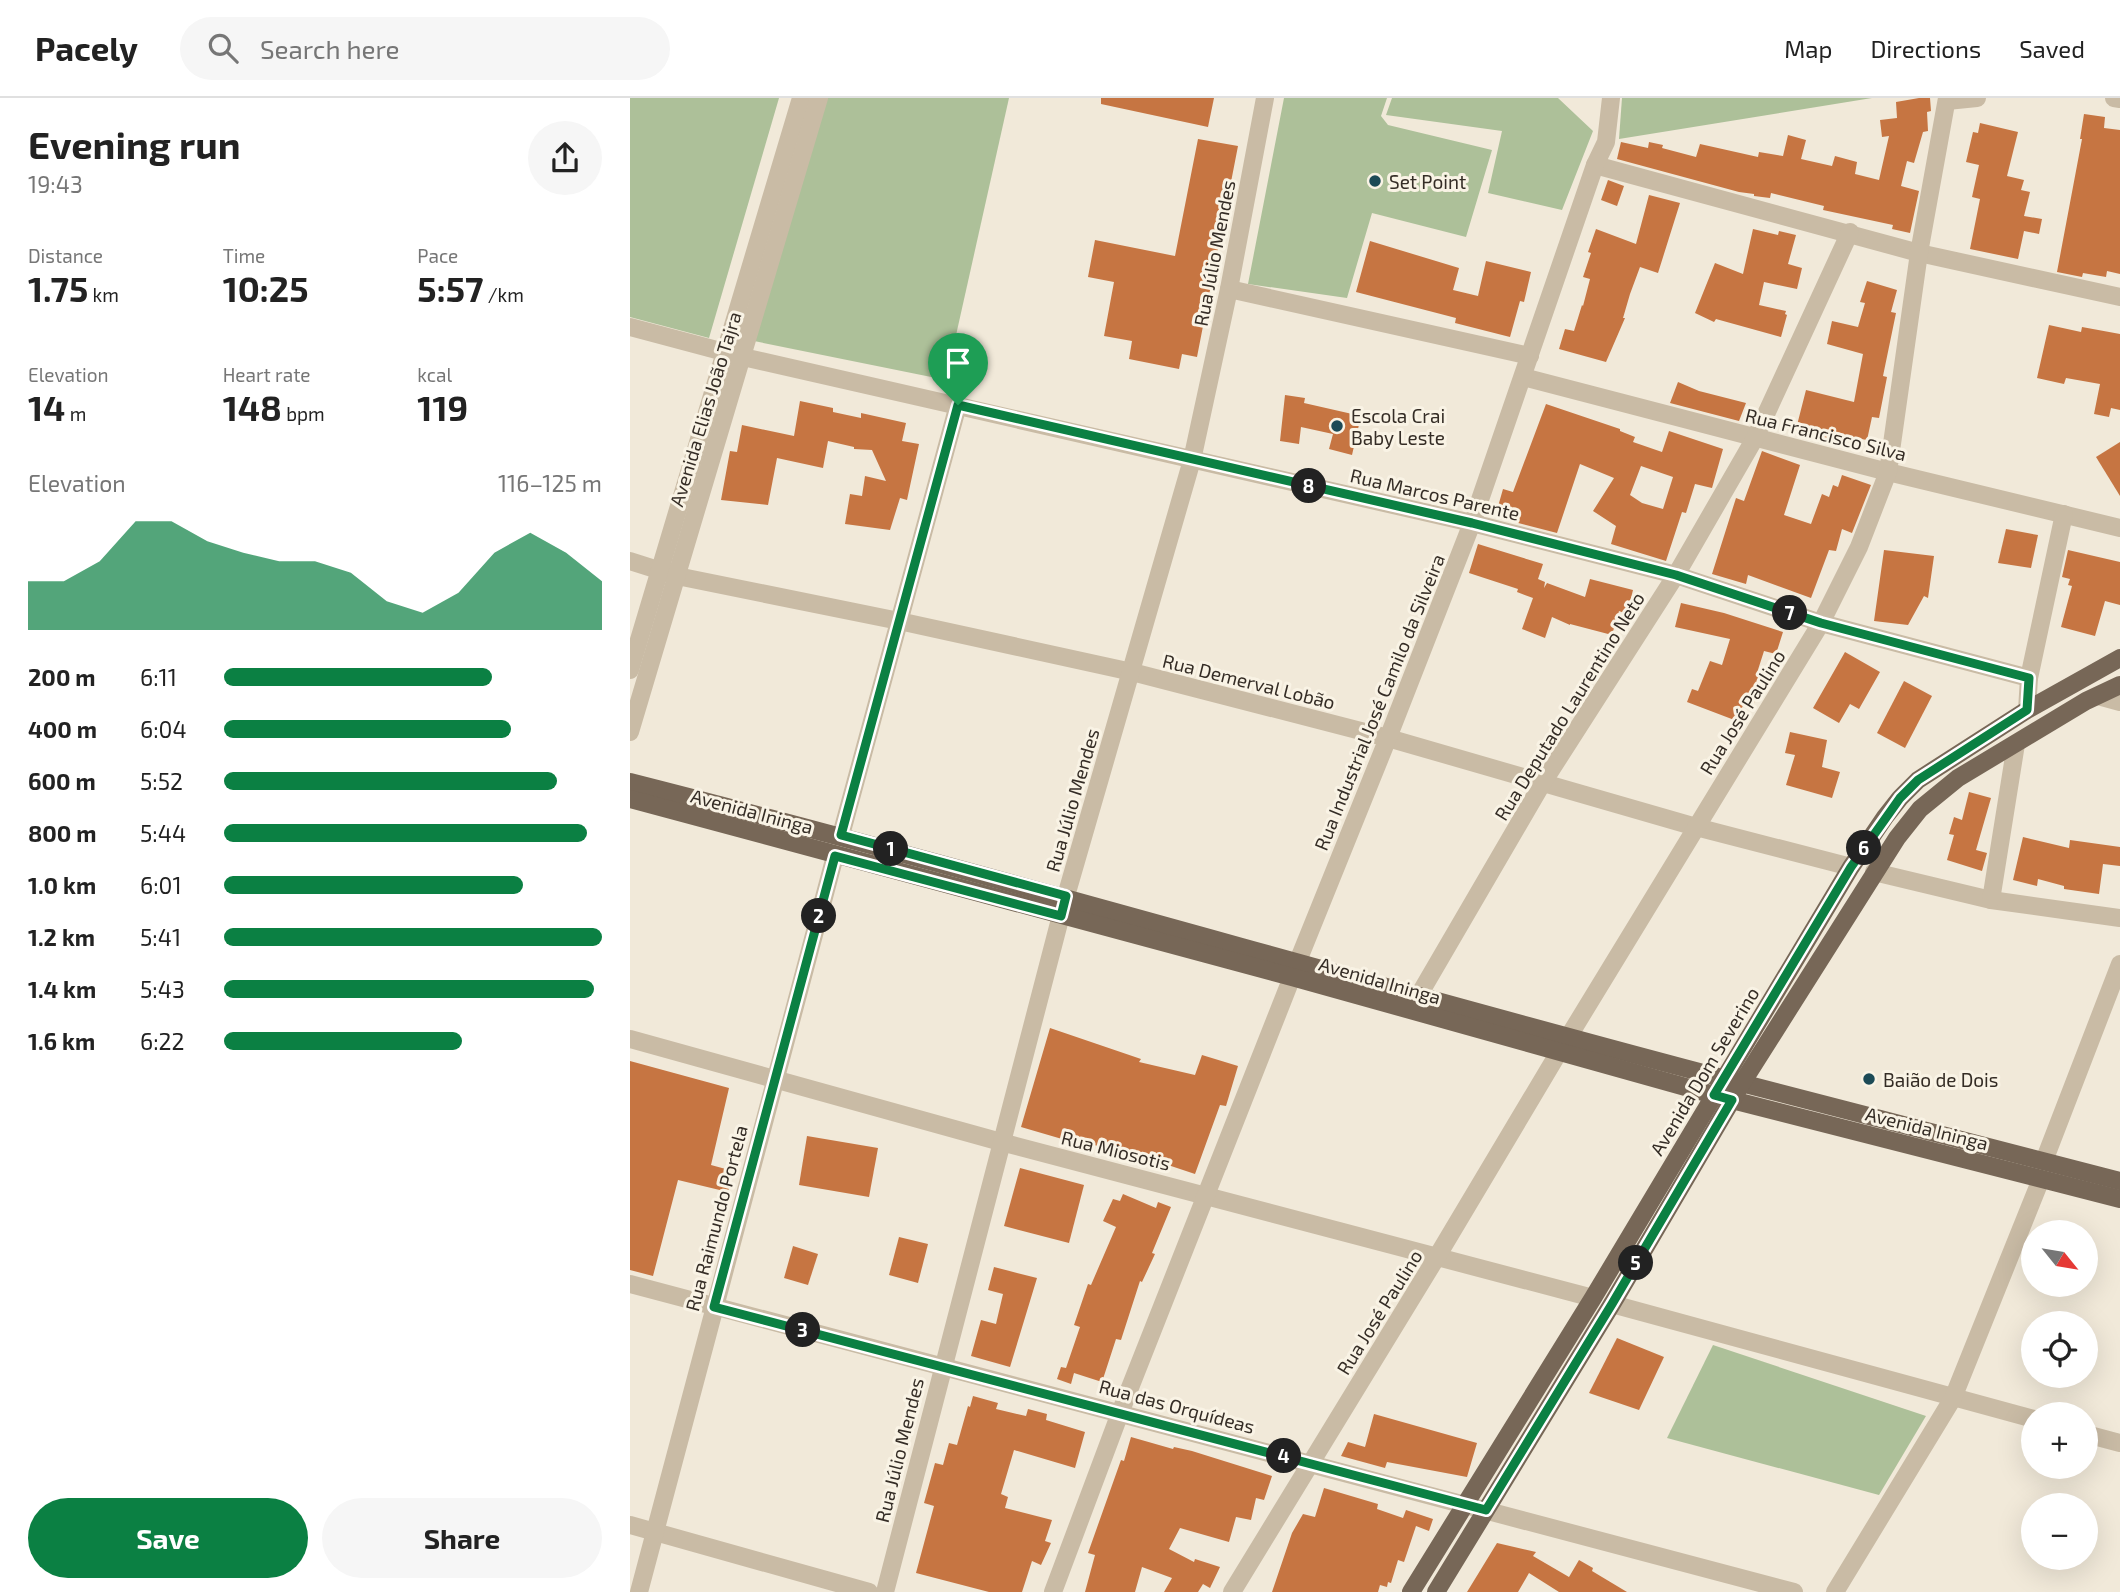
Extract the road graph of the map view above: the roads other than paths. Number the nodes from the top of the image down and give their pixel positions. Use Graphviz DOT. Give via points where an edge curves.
graph roads {
  1 [pos="801,98"];
  2 [pos="819,98"];
  3 [pos="1265,98"];
  4 [pos="1611,98"];
  5 [pos="1977,98"];
  6 [pos="2114,98"];
  7 [pos="1947,99"];
  8 [pos="2120,99"];
  9 [pos="1595,165"];
  10 [pos="1850,232"];
  11 [pos="1919,253"];
  12 [pos="1229,289"];
  13 [pos="2120,297"];
  14 [pos="630,327"];
  15 [pos="734,355"];
  16 [pos="1530,356"];
  17 [pos="1523,377"];
  18 [pos="958,405"];
  19 [pos="1755,438"];
  20 [pos="1192,460"];
  21 [pos="1888,472"];
  22 [pos="2064,514"];
  23 [pos="1472,523"];
  24 [pos="2120,528"];
  25 [pos="630,561"];
  26 [pos="668,573"];
  27 [pos="1676,575"];
  28 [pos="899,621"];
  29 [pos="1821,623"];
  30 [pos="2120,657"];
  31 [pos="630,670"];
  32 [pos="1132,672"];
  33 [pos="2029,678"];
  34 [pos="2120,685"];
  35 [pos="2098,696"];
  36 [pos="2120,702"];
  37 [pos="2027,710"];
  38 [pos="630,732"];
  39 [pos="1388,738"];
  40 [pos="2016,744"];
  41 [pos="630,782"];
  42 [pos="1542,784"];
  43 [pos="630,799"];
  44 [pos="1696,827"];
  45 [pos="841,835"];
  46 [pos="835,856"];
  47 [pos="1851,867"];
  48 [pos="1874,872"];
  49 [pos="1066,896"];
  50 [pos="1992,900"];
  51 [pos="1061,916"];
  52 [pos="2120,918"];
  53 [pos="2120,964"];
  54 [pos="1295,969"];
  55 [pos="1416,1003"];
  56 [pos="1569,1036"];
  57 [pos="630,1039"];
  58 [pos="1559,1052"];
  59 [pos="775,1079"];
  60 [pos="1724,1079"];
  61 [pos="1742,1083"];
  62 [pos="1714,1095"];
  63 [pos="1732,1100"];
  64 [pos="1001,1142"];
  65 [pos="2043,1170"];
  66 [pos="2120,1181"];
  67 [pos="1207,1195"];
  68 [pos="2120,1199"];
  69 [pos="1438,1255"];
  70 [pos="630,1284"];
  71 [pos="1592,1298"];
  72 [pos="1612,1304"];
  73 [pos="714,1307"];
  74 [pos="943,1366"];
  75 [pos="1953,1398"];
  76 [pos="1120,1413"];
  77 [pos="2021,1416"];
  78 [pos="2098,1437"];
  79 [pos="2120,1443"];
  80 [pos="1310,1463"];
  81 [pos="1466,1504"];
  82 [pos="1486,1510"];
  83 [pos="630,1525"];
  84 [pos="655,1532"];
  85 [pos="639,1592"];
  86 [pos="869,1592"];
  87 [pos="885,1592"];
  88 [pos="1053,1592"];
  89 [pos="1233,1592"];
  90 [pos="1410,1592"];
  91 [pos="1436,1592"];
  92 [pos="1794,1592"];
  93 [pos="1835,1592"];
  1 -- 15 [label="street, Avenida Elias João Tajra"];
  2 -- 15 [label="street, Avenida Elias João Tajra"];
  3 -- 12 [label="street, Rua Júlio Mendes"];
  4 -- 9 [label="street, Rua Industrial José Camilo da Silveira" via="1606,142"];
  5 -- 7 [label="street"];
  6 -- 8 [label="street"];
  7 -- 11 [label="street, Rua José Paulino"];
  9 -- 10 [label="street"];
  9 -- 16 [label="street, Rua Industrial José Camilo da Silveira"];
  10 -- 11 [label="street"];
  10 -- 19 [label="street, Rua Deputado Laurentino Neto"];
  11 -- 13 [label="street"];
  11 -- 21 [label="street, Rua José Paulino"];
  12 -- 16 [label="street"];
  12 -- 20 [label="street, Rua Júlio Mendes"];
  14 -- 15 [label="street, Rua Marcos Parente"];
  15 -- 18 [label="street, Rua Marcos Parente"];
  15 -- 26 [label="street, Avenida Elias João Tajra"];
  16 -- 17 [label="street, Rua Industrial José Camilo da Silveira"];
  17 -- 19 [label="street, Rua Francisco Silva"];
  17 -- 23 [label="street, Rua Industrial José Camilo da Silveira"];
  18 -- 20 [label="street, Rua Marcos Parente"];
  18 -- 28 [label="street"];
  19 -- 21 [label="street, Rua Francisco Silva"];
  19 -- 27 [label="street, Rua Deputado Laurentino Neto"];
  20 -- 23 [label="street, Rua Marcos Parente"];
  20 -- 32 [label="street, Rua Júlio Mendes"];
  21 -- 22 [label="street, Rua Francisco Silva"];
  21 -- 29 [label="street, Rua José Paulino" via="1859,547"];
  22 -- 24 [label="street, Rua Francisco Silva"];
  22 -- 33 [label="street"];
  23 -- 27 [label="street, Rua Marcos Parente"];
  23 -- 39 [label="street, Rua Industrial José Camilo da Silveira"];
  25 -- 26 [label="street, Rua Demerval Lobão"];
  26 -- 28 [label="street, Rua Demerval Lobão"];
  26 -- 31 [label="street, Avenida Elias João Tajra"];
  26 -- 38 [label="street, Avenida Elias João Tajra"];
  27 -- 29 [label="street, Rua Marcos Parente"];
  27 -- 42 [label="street, Rua Deputado Laurentino Neto"];
  28 -- 32 [label="street, Rua Demerval Lobão"];
  28 -- 45 [label="street"];
  29 -- 33 [label="street, Rua Marcos Parente"];
  29 -- 44 [label="street, Rua José Paulino"];
  30 -- 37 [label="main road, Avenida Dom Severino"];
  32 -- 39 [label="street, Rua Demerval Lobão"];
  32 -- 49 [label="street, Rua Júlio Mendes"];
  33 -- 37 [label="street"];
  34 -- 35 [label="main road, Avenida Dom Severino"];
  35 -- 36 [label="street"];
  35 -- 40 [label="main road, Avenida Dom Severino"];
  37 -- 47 [label="main road, Avenida Dom Severino" via="1918,780 1892,807"];
  39 -- 42 [label="street, Rua Demerval Lobão"];
  39 -- 54 [label="street, Rua Industrial José Camilo da Silveira"];
  40 -- 48 [label="main road, Avenida Dom Severino" via="1958,778 1920,809"];
  40 -- 50 [label="street"];
  41 -- 45 [label="main road, Avenida Ininga"];
  42 -- 44 [label="street, Rua Demerval Lobão"];
  42 -- 55 [label="street, Rua Deputado Laurentino Neto"];
  43 -- 46 [label="main road, Avenida Ininga"];
  44 -- 47 [label="street, Rua Demerval Lobão"];
  44 -- 56 [label="street, Rua José Paulino"];
  45 -- 49 [label="main road, Avenida Ininga"];
  46 -- 51 [label="main road, Avenida Ininga"];
  46 -- 59 [label="street, Rua Raimundo Portela"];
  47 -- 60 [label="main road, Avenida Dom Severino"];
  48 -- 50 [label="street"];
  48 -- 61 [label="main road, Avenida Dom Severino"];
  49 -- 51 [label="street, Rua Júlio Mendes"];
  49 -- 54 [label="main road, Avenida Ininga"];
  50 -- 52 [label="street"];
  51 -- 54 [label="main road, Avenida Ininga"];
  51 -- 64 [label="street, Rua Júlio Mendes"];
  53 -- 65 [label="street"];
  54 -- 55 [label="main road, Avenida Ininga"];
  54 -- 67 [label="street, Rua Industrial José Camilo da Silveira"];
  55 -- 56 [label="main road, Avenida Ininga"];
  55 -- 58 [label="main road, Avenida Ininga"];
  56 -- 60 [label="main road, Avenida Ininga"];
  57 -- 59 [label="street, Rua Miosotis"];
  58 -- 62 [label="main road, Avenida Ininga"];
  58 -- 69 [label="street, Rua José Paulino"];
  59 -- 64 [label="street, Rua Miosotis"];
  59 -- 73 [label="street, Rua Raimundo Portela"];
  60 -- 61 [label="main road, Avenida Ininga"];
  60 -- 62 [label="main road, Avenida Dom Severino"];
  61 -- 63 [label="main road, Avenida Dom Severino"];
  61 -- 65 [label="main road, Avenida Ininga"];
  62 -- 63 [label="main road, Avenida Ininga"];
  62 -- 71 [label="main road, Avenida Dom Severino"];
  63 -- 65 [label="main road, Avenida Ininga"];
  63 -- 72 [label="main road, Avenida Dom Severino"];
  64 -- 67 [label="street, Rua Miosotis"];
  64 -- 74 [label="street, Rua Júlio Mendes"];
  65 -- 66 [label="main road, Avenida Ininga"];
  65 -- 68 [label="main road, Avenida Ininga"];
  65 -- 75 [label="street"];
  67 -- 69 [label="street, Rua Miosotis"];
  67 -- 76 [label="street, Rua Industrial José Camilo da Silveira"];
  69 -- 71 [label="street, Rua Miosotis"];
  69 -- 80 [label="street, Rua José Paulino"];
  70 -- 73 [label="street, Rua das Orquídeas"];
  71 -- 81 [label="main road, Avenida Dom Severino"];
  72 -- 75 [label="street"];
  72 -- 82 [label="main road, Avenida Dom Severino"];
  73 -- 74 [label="street, Rua das Orquídeas"];
  73 -- 84 [label="street, Rua Raimundo Portela"];
  74 -- 76 [label="street, Rua das Orquídeas"];
  74 -- 87 [label="street, Rua Júlio Mendes"];
  75 -- 77 [label="street"];
  75 -- 93 [label="street"];
  76 -- 80 [label="street, Rua das Orquídeas"];
  76 -- 88 [label="street, Rua Industrial José Camilo da Silveira"];
  78 -- 79 [label="street"];
  80 -- 81 [label="street, Rua das Orquídeas"];
  80 -- 89 [label="street, Rua José Paulino"];
  81 -- 82 [label="street, Rua das Orquídeas"];
  81 -- 90 [label="main road, Avenida Dom Severino"];
  82 -- 91 [label="main road, Avenida Dom Severino"];
  82 -- 92 [label="street, Rua das Orquídeas"];
  83 -- 84 [label="street"];
  84 -- 85 [label="street, Rua Raimundo Portela"];
  84 -- 86 [label="street"];
}
